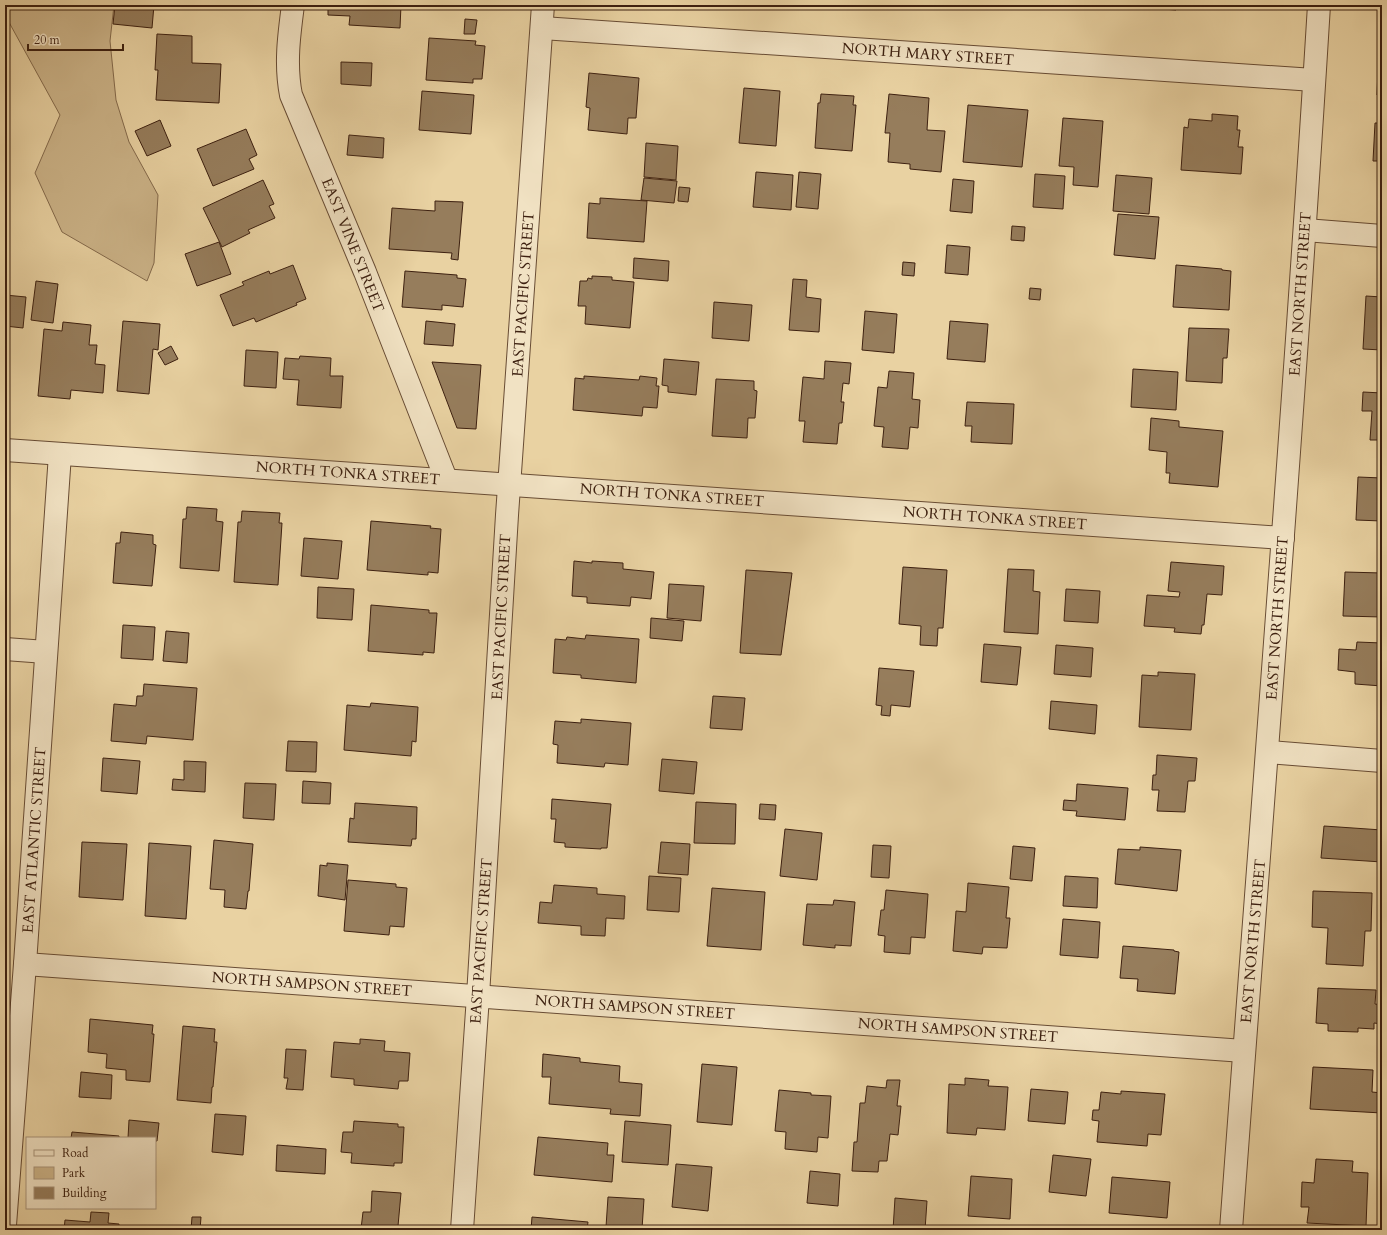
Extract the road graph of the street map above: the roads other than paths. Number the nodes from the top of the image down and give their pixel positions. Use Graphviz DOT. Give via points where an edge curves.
graph roads {
  1 [pos="293,5"];
  2 [pos="543,5"];
  3 [pos="1319,5"];
  4 [pos="542,28"];
  5 [pos="1314,80"];
  6 [pos="1305,230"];
  7 [pos="1382,236"];
  8 [pos="5,450"];
  9 [pos="60,454"];
  10 [pos="446,479"];
  11 [pos="509,484"];
  12 [pos="1283,538"];
  13 [pos="5,649"];
  14 [pos="46,652"];
  15 [pos="1268,752"];
  16 [pos="1382,761"];
  17 [pos="25,964"];
  18 [pos="478,996"];
  19 [pos="1244,1051"];
  20 [pos="5,1224"];
  21 [pos="462,1230"];
  22 [pos="1231,1230"];
  1 -- 10 [label="street, EAST VINE STREET" via="288,81 291,95 365,272"];
  2 -- 4 [label="street, EAST PACIFIC STREET"];
  3 -- 5 [label="street, EAST NORTH STREET"];
  4 -- 5 [label="street, NORTH MARY STREET"];
  4 -- 11 [label="street, EAST PACIFIC STREET"];
  5 -- 6 [label="street, EAST NORTH STREET"];
  6 -- 7 [label="street"];
  6 -- 12 [label="street, EAST NORTH STREET"];
  8 -- 9 [label="street, NORTH TONKA STREET"];
  9 -- 10 [label="street, NORTH TONKA STREET"];
  9 -- 14 [label="street, EAST ATLANTIC STREET"];
  10 -- 11 [label="street, NORTH TONKA STREET"];
  11 -- 12 [label="street, NORTH TONKA STREET"];
  11 -- 18 [label="street, EAST PACIFIC STREET"];
  12 -- 15 [label="street, EAST NORTH STREET"];
  13 -- 14 [label="street"];
  14 -- 17 [label="street, EAST ATLANTIC STREET"];
  15 -- 16 [label="street"];
  15 -- 19 [label="street, EAST NORTH STREET"];
  17 -- 18 [label="street, NORTH SAMPSON STREET"];
  17 -- 20 [label="street, EAST ATLANTIC STREET"];
  18 -- 19 [label="street, NORTH SAMPSON STREET"];
  18 -- 21 [label="street, EAST PACIFIC STREET"];
  19 -- 22 [label="street, EAST NORTH STREET"];
}
